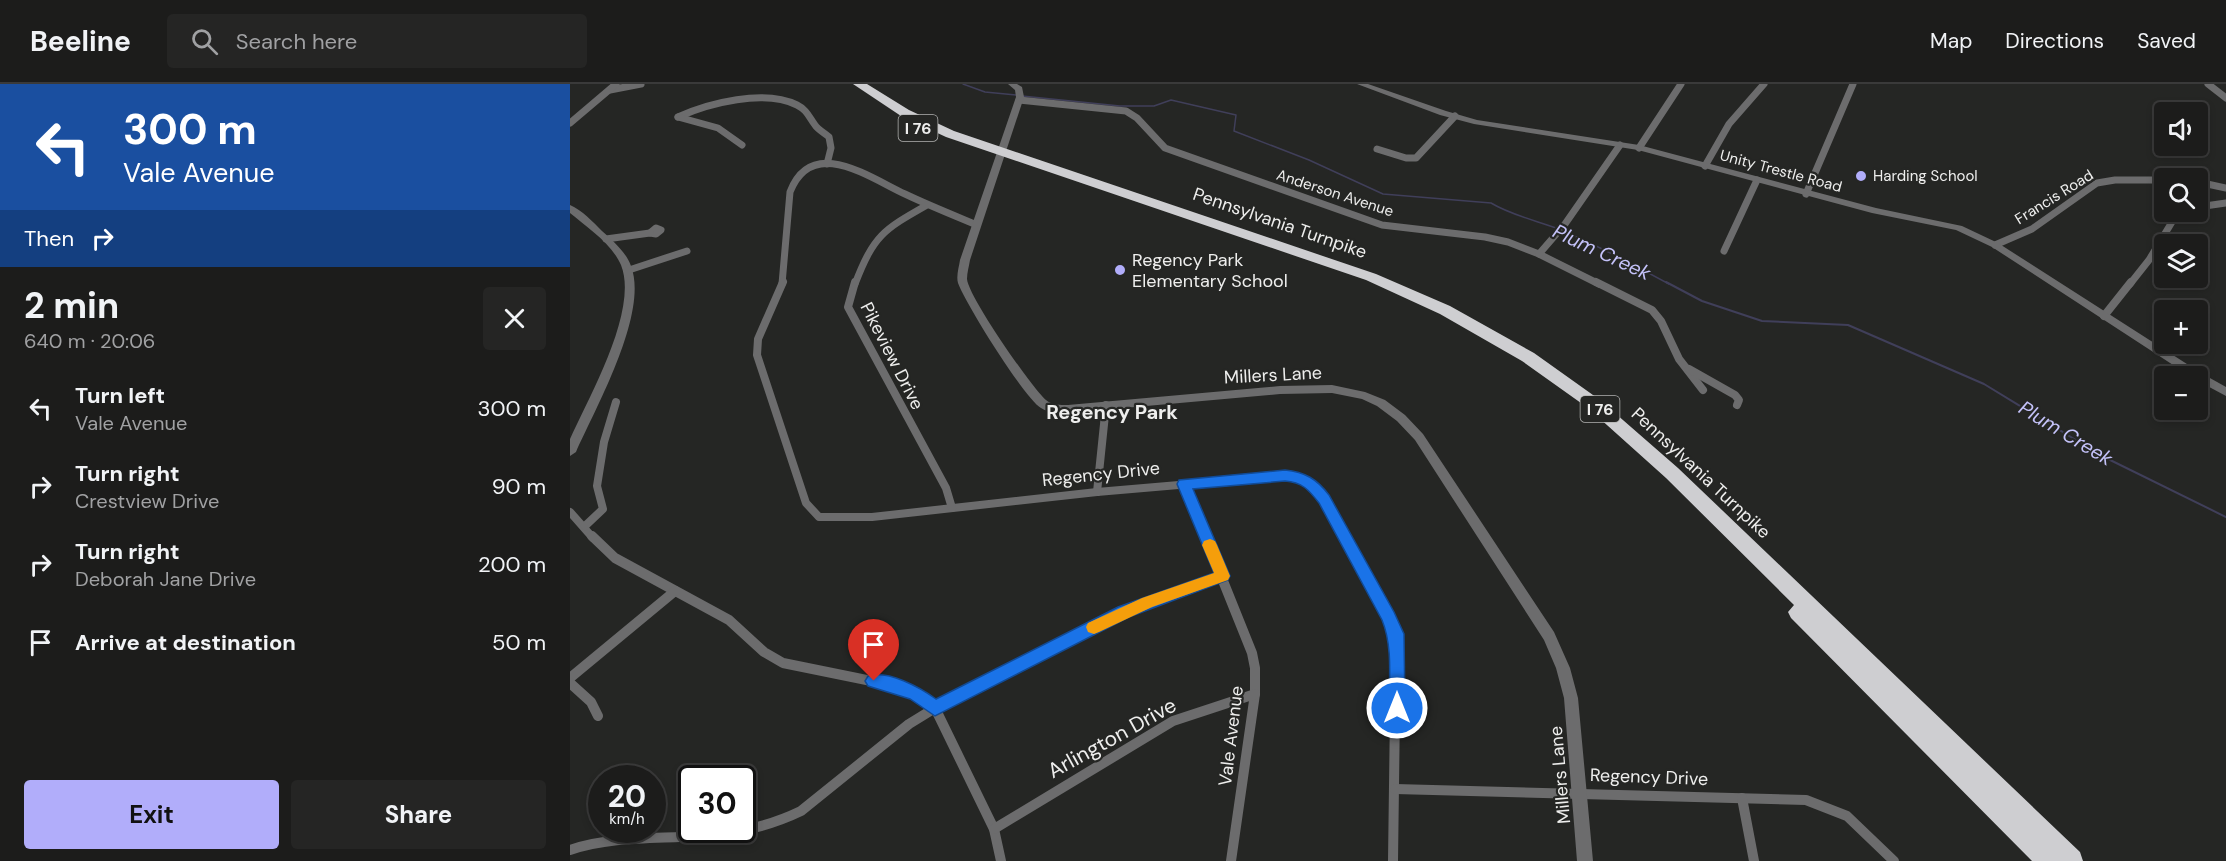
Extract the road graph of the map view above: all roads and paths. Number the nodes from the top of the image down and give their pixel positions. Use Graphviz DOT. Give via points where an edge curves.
graph roads {
  1 [pos="616,84"];
  2 [pos="641,84"];
  3 [pos="847,84"];
  4 [pos="859,84"];
  5 [pos="1012,84"];
  6 [pos="1361,84"];
  7 [pos="1681,84"];
  8 [pos="1764,84"];
  9 [pos="1853,84"];
  10 [pos="2208,84"];
  11 [pos="610,90"];
  12 [pos="1020,97"];
  13 [pos="2226,98"];
  14 [pos="1455,116"];
  15 [pos="570,123"];
  16 [pos="742,145"];
  17 [pos="1620,145"];
  18 [pos="1639,148"];
  19 [pos="1377,149"];
  20 [pos="1001,155"];
  21 [pos="827,164"];
  22 [pos="1705,166"];
  23 [pos="1757,180"];
  24 [pos="2154,180"];
  25 [pos="2208,184"];
  26 [pos="2226,188"];
  27 [pos="1806,194"];
  28 [pos="2226,203"];
  29 [pos="927,205"];
  30 [pos="2208,206"];
  31 [pos="570,208"];
  32 [pos="2172,222"];
  33 [pos="977,225"];
  34 [pos="650,233"];
  35 [pos="606,239"];
  36 [pos="1995,245"];
  37 [pos="687,251"];
  38 [pos="1724,251"];
  39 [pos="1539,254"];
  40 [pos="629,270"];
  41 [pos="2104,316"];
  42 [pos="1687,368"];
  43 [pos="1703,390"];
  44 [pos="2226,392"];
  45 [pos="616,402"];
  46 [pos="1106,405"];
  47 [pos="1737,405"];
  48 [pos="570,452"];
  49 [pos="1184,484"];
  50 [pos="1097,492"];
  51 [pos="952,508"];
  52 [pos="570,512"];
  53 [pos="585,526"];
  54 [pos="1222,576"];
  55 [pos="675,591"];
  56 [pos="570,678"];
  57 [pos="570,683"];
  58 [pos="1255,694"];
  59 [pos="935,708"];
  60 [pos="598,716"];
  61 [pos="1395,789"];
  62 [pos="1579,792"];
  63 [pos="1742,798"];
  64 [pos="994,829"];
  65 [pos="570,850"];
  66 [pos="1001,861"];
  67 [pos="1231,861"];
  68 [pos="1393,861"];
  69 [pos="1585,861"];
  70 [pos="1754,861"];
  71 [pos="1894,861"];
  72 [pos="2049,861"];
  73 [pos="2071,861"];
  1 -- 11 [label="street"];
  2 -- 11 [label="street"];
  3 -- 20 [label="highway, Pennsylvania Turnpike / I 76" via="873,104 933,135"];
  4 -- 20 [label="highway, Pennsylvania Turnpike / I 76" via="926,123"];
  5 -- 12 [label="street" via="1019,89"];
  6 -- 14 [label="street, Unity Trestle Road"];
  7 -- 18 [label="street"];
  8 -- 22 [label="street" via="1729,124"];
  9 -- 27 [label="street"];
  10 -- 13 [label="street"];
  11 -- 15 [label="street"];
  12 -- 33 [label="street, Millers Lane"];
  12 -- 39 [label="street, Anderson Avenue" via="1126,111 1136,116 1156,143 1165,148 1382,225 1485,237"];
  14 -- 17 [label="street, Unity Trestle Road"];
  14 -- 19 [label="street" via="1416,158"];
  16 -- 21 [label="street" via="718,128 678,117 717,103 755,99 796,105 830,138"];
  17 -- 18 [label="street, Unity Trestle Road"];
  17 -- 39 [label="street"];
  18 -- 22 [label="street, Unity Trestle Road"];
  20 -- 72 [label="highway, Pennsylvania Turnpike / I 76" via="1365,283 1458,327 1539,376 1598,421 1666,483"];
  20 -- 73 [label="highway, Pennsylvania Turnpike / I 76" via="1371,277 1445,310 1528,357 1594,404 1672,473"];
  21 -- 29 [label="street" via="846,165"];
  21 -- 51 [label="street, Regency Drive" via="801,172 794,180 783,282 758,339 757,355 806,503 819,517 830,519"];
  22 -- 23 [label="street, Unity Trestle Road"];
  23 -- 27 [label="street, Unity Trestle Road"];
  23 -- 38 [label="street"];
  24 -- 36 [label="street, Francis Road" via="2097,183 2032,229"];
  25 -- 26 [label="street"];
  27 -- 36 [label="street, Unity Trestle Road" via="1948,225"];
  28 -- 30 [label="street"];
  29 -- 33 [label="street"];
  29 -- 51 [label="street, Pikeview Drive" via="878,238 848,307 946,488"];
  31 -- 35 [label="street"];
  32 -- 41 [label="street" via="2149,260"];
  33 -- 46 [label="street, Millers Lane" via="962,280 972,303 1031,392 1044,405 1056,409"];
  34 -- 35 [label="street"];
  35 -- 40 [label="street" via="622,254"];
  36 -- 41 [label="street, Unity Trestle Road"];
  37 -- 40 [label="street"];
  39 -- 42 [label="street, Anderson Avenue" via="1652,310"];
  40 -- 48 [label="street" via="629,298 619,343"];
  41 -- 44 [label="street, Unity Trestle Road"];
  42 -- 43 [label="street, Anderson Avenue"];
  42 -- 47 [label="street, Anderson Avenue" via="1728,390 1739,400"];
  45 -- 53 [label="street" via="597,486 603,509"];
  46 -- 50 [label="street"];
  46 -- 62 [label="street, Millers Lane" via="1333,389 1366,397 1405,420 1549,636 1571,698"];
  49 -- 50 [label="street, Regency Drive"];
  49 -- 54 [label="street, Vale Avenue"];
  49 -- 61 [label="street, Regency Drive" via="1296,477 1313,484 1324,499 1396,634"];
  50 -- 51 [label="street, Regency Drive"];
  52 -- 53 [label="street"];
  53 -- 55 [label="street" via="615,558"];
  54 -- 58 [label="street, Vale Avenue" via="1252,654"];
  54 -- 59 [label="street" via="1124,612"];
  55 -- 56 [label="street"];
  55 -- 59 [label="street" via="729,620 764,652 783,663 896,686"];
  57 -- 60 [label="street" via="581,690"];
  58 -- 64 [label="street, Arlington Drive" via="1173,722"];
  58 -- 67 [label="street, Vale Avenue"];
  59 -- 64 [label="street"];
  59 -- 65 [label="street" via="909,724 801,811 770,826 728,835 607,841"];
  61 -- 62 [label="street, Regency Drive"];
  61 -- 68 [label="street"];
  62 -- 63 [label="street, Regency Drive"];
  62 -- 69 [label="street, Millers Lane"];
  63 -- 70 [label="street"];
  63 -- 71 [label="street, Regency Drive" via="1806,800 1829,808 1847,816"];
  64 -- 66 [label="street"];
}
